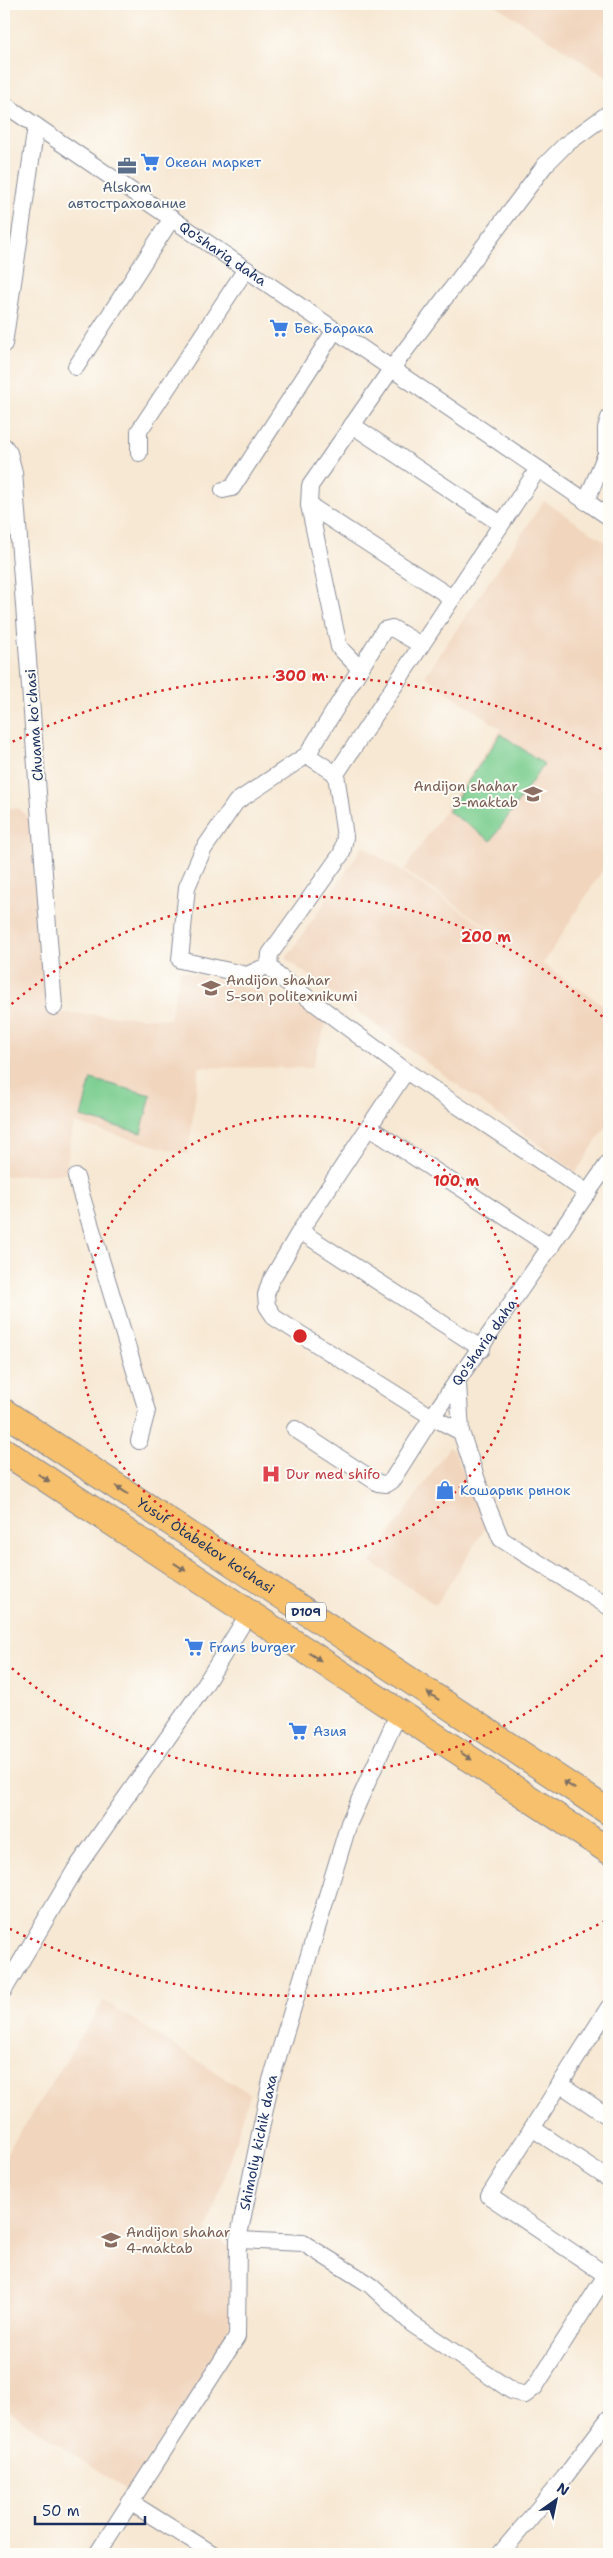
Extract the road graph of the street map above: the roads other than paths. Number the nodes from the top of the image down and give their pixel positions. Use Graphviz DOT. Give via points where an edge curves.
graph roads {
  1 [pos="4,104"];
  2 [pos="609,113"];
  3 [pos="36,126"];
  4 [pos="172,218"];
  5 [pos="246,269"];
  6 [pos="335,330"];
  7 [pos="4,344"];
  8 [pos="76,367"];
  9 [pos="392,368"];
  10 [pos="609,418"];
  11 [pos="352,425"];
  12 [pos="4,446"];
  13 [pos="139,453"];
  14 [pos="538,469"];
  15 [pos="223,490"];
  16 [pos="586,502"];
  17 [pos="309,505"];
  18 [pos="609,518"];
  19 [pos="501,524"];
  20 [pos="452,598"];
  21 [pos="421,645"];
  22 [pos="360,669"];
  23 [pos="308,755"];
  24 [pos="336,774"];
  25 [pos="269,965"];
  26 [pos="54,1007"];
  27 [pos="406,1071"];
  28 [pos="370,1128"];
  29 [pos="609,1162"];
  30 [pos="76,1177"];
  31 [pos="588,1193"];
  32 [pos="300,1231"];
  33 [pos="551,1247"];
  34 [pos="482,1349"];
  35 [pos="458,1383"];
  36 [pos="4,1412"];
  37 [pos="432,1417"];
  38 [pos="295,1429"];
  39 [pos="461,1432"];
  40 [pos="139,1441"];
  41 [pos="4,1451"];
  42 [pos="609,1607"];
  43 [pos="249,1613"];
  44 [pos="399,1712"];
  45 [pos="609,1812"];
  46 [pos="609,1850"];
  47 [pos="4,1990"];
  48 [pos="609,2007"];
  49 [pos="560,2084"];
  50 [pos="609,2117"];
  51 [pos="532,2128"];
  52 [pos="609,2179"];
  53 [pos="238,2240"];
  54 [pos="608,2276"];
  55 [pos="609,2418"];
  56 [pos="130,2502"];
  57 [pos="97,2554"];
  58 [pos="213,2554"];
  59 [pos="500,2554"];
  1 -- 3 [label="street, Qo'shariq daha"];
  2 -- 9 [label="street" via="564,145 544,165"];
  3 -- 4 [label="street, Qo'shariq daha"];
  3 -- 7 [label="street"];
  4 -- 5 [label="street, Qo'shariq daha"];
  4 -- 8 [label="street"];
  5 -- 6 [label="street, Qo'shariq daha"];
  5 -- 13 [label="street" via="139,431"];
  6 -- 9 [label="street, Qo'shariq daha"];
  6 -- 15 [label="street" via="232,488"];
  9 -- 11 [label="street"];
  9 -- 14 [label="street, Qo'shariq daha"];
  10 -- 16 [label="street" via="606,454"];
  11 -- 17 [label="street" via="310,486"];
  11 -- 19 [label="street"];
  12 -- 26 [label="street, Chuama koʻchasi" via="14,472"];
  14 -- 16 [label="street, Qo'shariq daha"];
  14 -- 19 [label="street"];
  16 -- 18 [label="street, Qo'shariq daha"];
  17 -- 20 [label="street"];
  17 -- 22 [label="street" via="339,647"];
  19 -- 20 [label="street"];
  20 -- 21 [label="street"];
  21 -- 22 [label="street" via="392,628 384,630"];
  21 -- 24 [label="street"];
  22 -- 23 [label="street"];
  23 -- 24 [label="street"];
  23 -- 25 [label="street" via="236,802 203,850 187,887 180,960 247,975"];
  24 -- 25 [label="street" via="345,837 342,852 270,954"];
  25 -- 27 [label="street" via="277,976"];
  27 -- 28 [label="street"];
  27 -- 31 [label="street"];
  28 -- 32 [label="street"];
  28 -- 33 [label="street"];
  29 -- 31 [label="street, Qo'shariq daha"];
  30 -- 40 [label="street" via="147,1411"];
  31 -- 33 [label="street, Qo'shariq daha"];
  32 -- 34 [label="street"];
  32 -- 37 [label="street" via="270,1282 266,1295 267,1306 275,1318"];
  33 -- 34 [label="street, Qo'shariq daha"];
  34 -- 35 [label="street, Qo'shariq daha"];
  35 -- 37 [label="street"];
  35 -- 39 [label="street, Qo'shariq daha"];
  45 -- 36 [label="main road, Yusuf Otabekov ko'chasi / D109, one-way"];
  37 -- 38 [label="street" via="392,1480 386,1484 378,1483"];
  37 -- 39 [label="street"];
  39 -- 42 [label="street, Qo'shariq daha" via="501,1539"];
  41 -- 43 [label="main road, D109, one-way"];
  43 -- 44 [label="main road, D109, one-way"];
  43 -- 47 [label="street" via="204,1686 75,1870"];
  44 -- 46 [label="main road, D109, one-way"];
  44 -- 53 [label="street, Shimoliy kichik daxa" via="349,1823 272,2074"];
  48 -- 49 [label="street"];
  49 -- 50 [label="street"];
  49 -- 51 [label="street"];
  51 -- 52 [label="street"];
  51 -- 54 [label="street" via="489,2196"];
  53 -- 54 [label="street" via="303,2243 369,2284 412,2324 512,2391 524,2394 535,2387"];
  53 -- 56 [label="street, Shimoliy kichik daxa" via="237,2337"];
  55 -- 59 [label="street"];
  56 -- 57 [label="street, Shimoliy kichik daxa"];
  56 -- 58 [label="street"];
}
